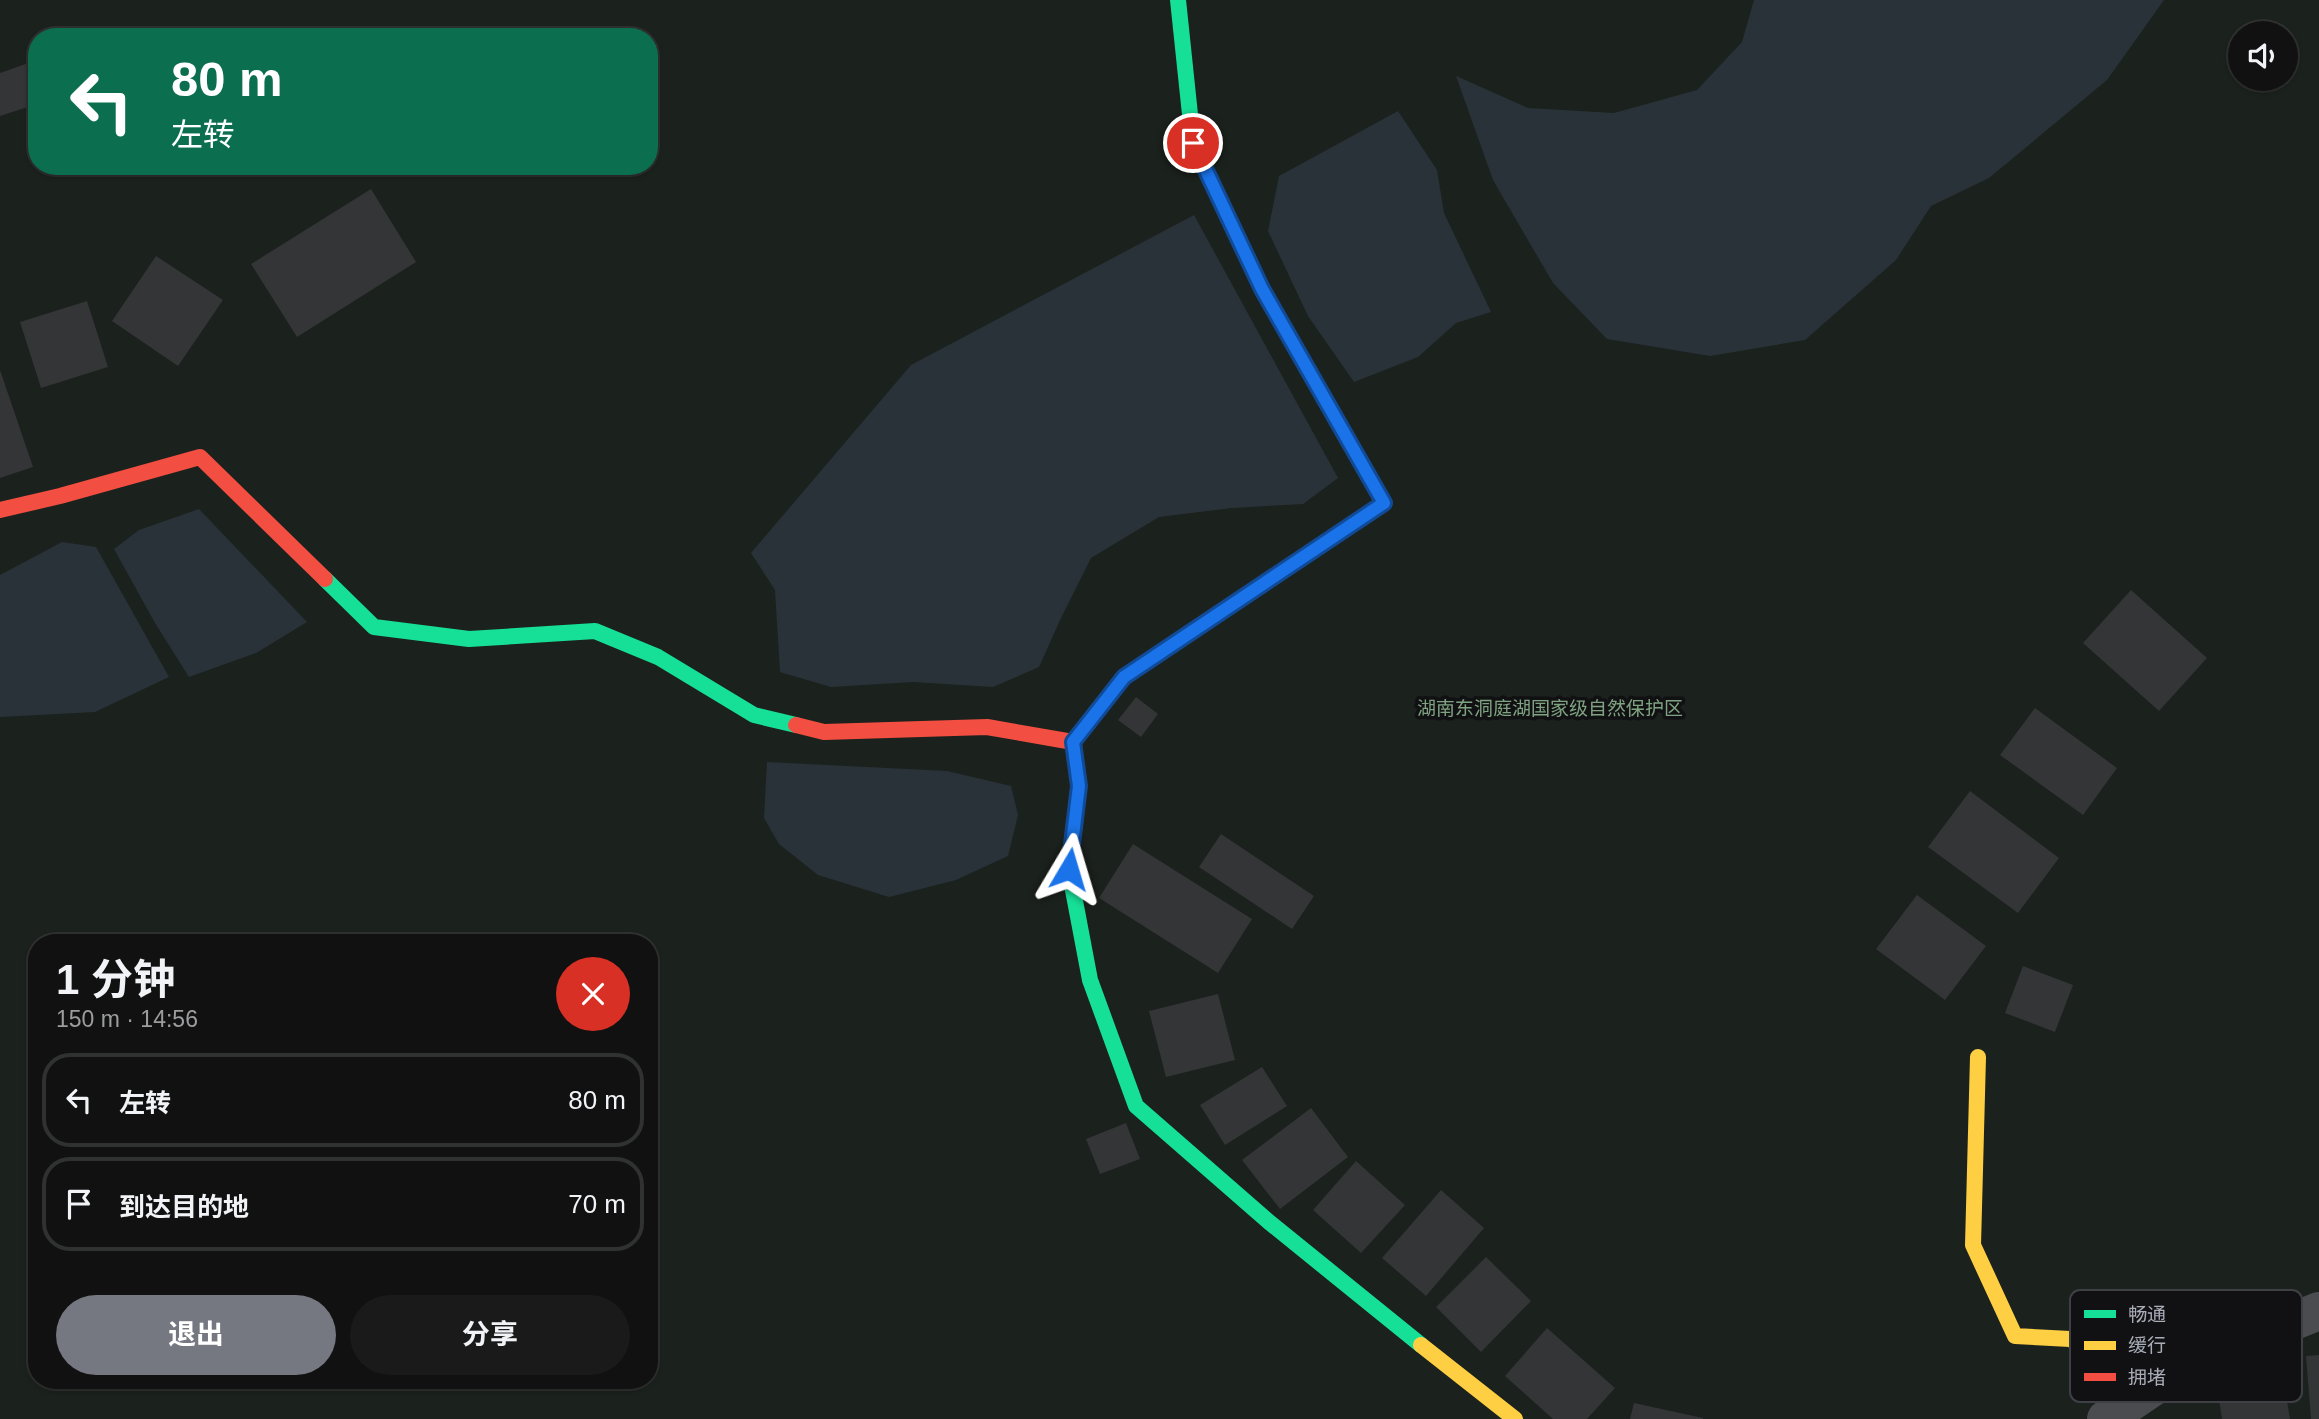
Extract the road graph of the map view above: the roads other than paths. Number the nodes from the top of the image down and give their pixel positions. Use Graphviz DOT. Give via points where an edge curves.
graph roads {
  1 [pos="1178,0"];
  2 [pos="0,510"];
  3 [pos="1073,742"];
  4 [pos="1978,1057"];
  5 [pos="2319,1311"];
  6 [pos="2302,1318"];
  7 [pos="2070,1339"];
  8 [pos="2131,1402"];
  9 [pos="1515,1419"];
  10 [pos="2106,1419"];
  1 -- 3 [label="street" via="1193,143 1262,289 1384,503 1124,677"];
  2 -- 3 [label="street" via="200,457 374,627 469,639 595,631 658,657 754,715 824,732 987,727"];
  3 -- 9 [label="street" via="1079,786 1069,869 1090,980 1136,1106 1375,1309"];
  4 -- 7 [label="street" via="1973,1245 2015,1336"];
  5 -- 6 [label="street"];
  8 -- 10 [label="street"];
}
